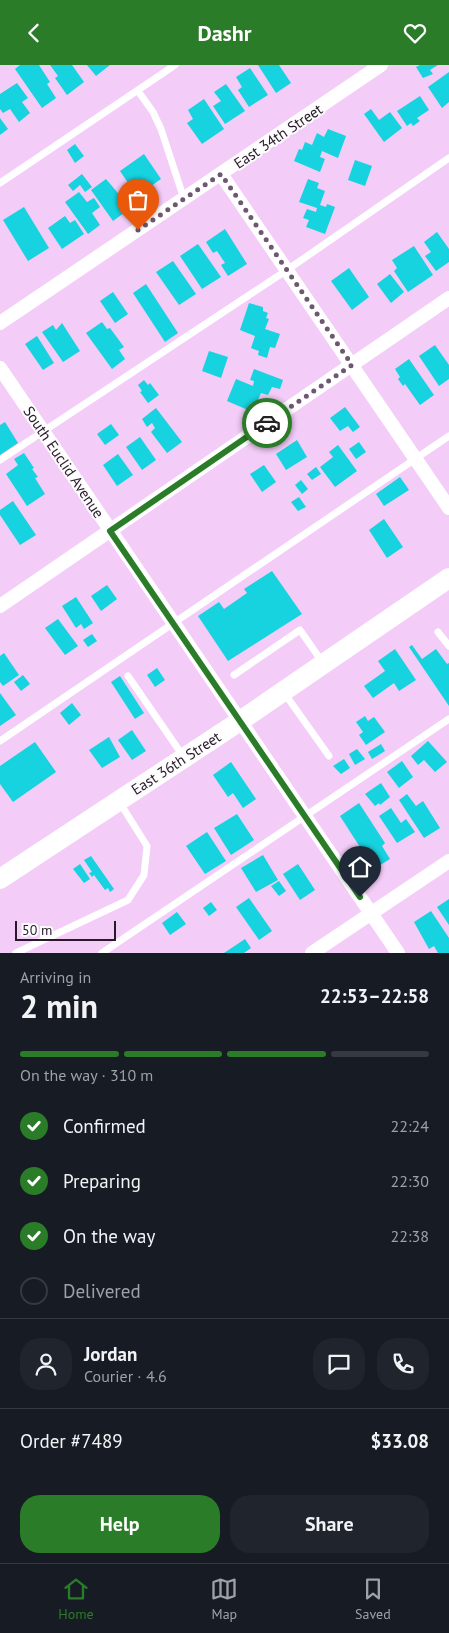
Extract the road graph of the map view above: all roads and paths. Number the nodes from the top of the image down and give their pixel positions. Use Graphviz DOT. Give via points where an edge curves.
graph roads {
  1 [pos="175,65"];
  2 [pos="381,65"];
  3 [pos="138,91"];
  4 [pos="449,158"];
  5 [pos="221,174"];
  6 [pos="0,183"];
  7 [pos="184,199"];
  8 [pos="287,270"];
  9 [pos="449,298"];
  10 [pos="0,323"];
  11 [pos="352,365"];
  12 [pos="0,368"];
  13 [pos="42,432"];
  14 [pos="449,436"];
  15 [pos="415,459"];
  16 [pos="0,460"];
  17 [pos="449,508"];
  18 [pos="110,531"];
  19 [pos="449,578"];
  20 [pos="0,606"];
  21 [pos="174,624"];
  22 [pos="438,632"];
  23 [pos="449,646"];
  24 [pos="324,664"];
  25 [pos="234,675"];
  26 [pos="128,676"];
  27 [pos="283,691"];
  28 [pos="449,719"];
  29 [pos="240,721"];
  30 [pos="0,741"];
  31 [pos="329,756"];
  32 [pos="184,757"];
  33 [pos="118,801"];
  34 [pos="305,817"];
  35 [pos="449,861"];
  36 [pos="0,879"];
  37 [pos="371,913"];
  38 [pos="16,953"];
  39 [pos="102,953"];
  40 [pos="312,953"];
  41 [pos="398,953"];
  1 -- 3 [label="lane"];
  2 -- 5 [label="street, East 34th Street"];
  3 -- 6 [label="lane"];
  3 -- 7 [label="lane" via="162,129"];
  4 -- 8 [label="lane"];
  5 -- 7 [label="street, East 34th Street"];
  5 -- 8 [label="street"];
  7 -- 10 [label="street, East 34th Street"];
  8 -- 11 [label="street"];
  8 -- 13 [label="lane"];
  9 -- 11 [label="street"];
  11 -- 15 [label="street"];
  11 -- 18 [label="street"];
  12 -- 13 [label="street, South Euclid Avenue"];
  13 -- 16 [label="lane"];
  13 -- 18 [label="street, South Euclid Avenue"];
  14 -- 15 [label="lane"];
  15 -- 17 [label="street"];
  15 -- 21 [label="lane"];
  18 -- 20 [label="street"];
  18 -- 21 [label="street, South Euclid Avenue"];
  19 -- 24 [label="main road, East 36th Street"];
  21 -- 29 [label="street, South Euclid Avenue"];
  21 -- 30 [label="lane"];
  22 -- 23 [label="lane"];
  24 -- 25 [label="lane" via="300,630"];
  24 -- 27 [label="main road, East 36th Street"];
  26 -- 32 [label="lane"];
  27 -- 29 [label="main road, East 36th Street"];
  27 -- 31 [label="lane"];
  28 -- 34 [label="lane"];
  29 -- 32 [label="main road, East 36th Street"];
  29 -- 34 [label="street, South Euclid Avenue"];
  32 -- 33 [label="main road, East 36th Street"];
  33 -- 36 [label="main road, East 36th Street"];
  33 -- 38 [label="lane" via="147,846 144,875 128,900"];
  34 -- 37 [label="street, South Euclid Avenue"];
  34 -- 39 [label="lane"];
  35 -- 37 [label="street"];
  37 -- 40 [label="street"];
  37 -- 41 [label="street, South Euclid Avenue"];
}
